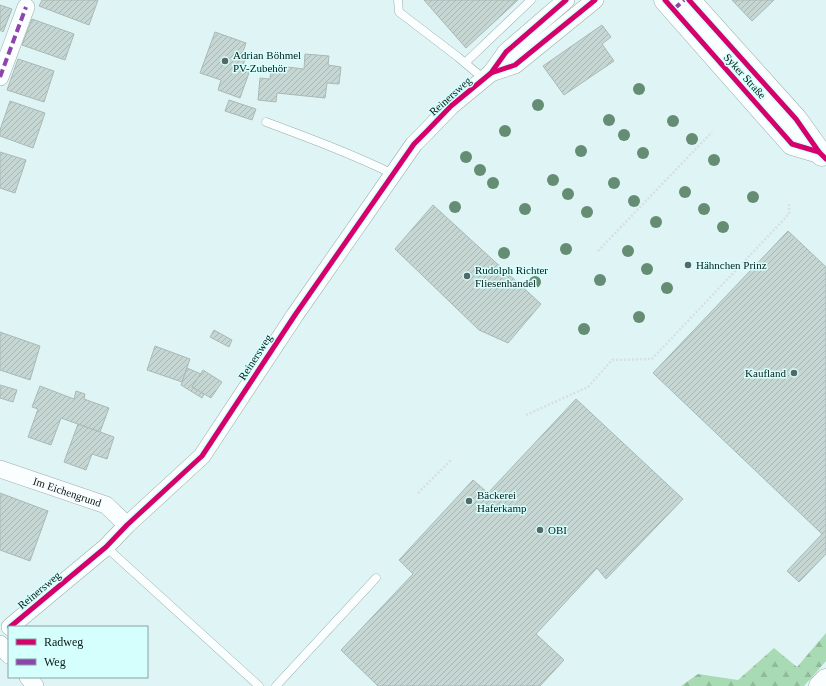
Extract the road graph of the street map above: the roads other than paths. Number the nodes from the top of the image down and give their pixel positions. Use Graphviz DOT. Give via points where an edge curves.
graph roads {
  1 [pos="398,0"];
  2 [pos="531,0"];
  3 [pos="566,0"];
  4 [pos="595,0"];
  5 [pos="665,0"];
  6 [pos="689,0"];
  7 [pos="26,7"];
  8 [pos="465,63"];
  9 [pos="488,76"];
  10 [pos="0,77"];
  11 [pos="266,122"];
  12 [pos="823,156"];
  13 [pos="393,174"];
  14 [pos="0,469"];
  15 [pos="127,525"];
  16 [pos="106,547"];
  17 [pos="376,578"];
  18 [pos="12,626"];
  19 [pos="8,630"];
  20 [pos="0,636"];
  21 [pos="0,644"];
  22 [pos="8,654"];
  23 [pos="29,678"];
  24 [pos="826,680"];
  25 [pos="35,686"];
  26 [pos="259,686"];
  27 [pos="276,686"];
  28 [pos="820,686"];
  1 -- 8 [label="lane" via="399,12"];
  2 -- 8 [label="lane"];
  3 -- 9 [label="street, Reinersweg" via="506,52"];
  4 -- 9 [label="street, Reinersweg" via="515,65"];
  5 -- 12 [label="main road, Syker Straße" via="792,144"];
  6 -- 12 [label="main road, Syker Straße" via="796,119"];
  7 -- 10 [label="street"];
  8 -- 9 [label="lane"];
  9 -- 13 [label="street, Reinersweg" via="451,106 414,144"];
  11 -- 13 [label="lane" via="311,138"];
  13 -- 15 [label="street, Reinersweg" via="294,315 202,456"];
  14 -- 15 [label="street, Im Eichengrund" via="106,506"];
  15 -- 16 [label="street, Reinersweg"];
  16 -- 18 [label="street, Reinersweg"];
  16 -- 26 [label="lane"];
  17 -- 27 [label="lane"];
  19 -- 20 [label="street, Reinersweg"];
  21 -- 22 [label="street"];
  23 -- 25 [label="street"];
  24 -- 28 [label="main road"];
}
